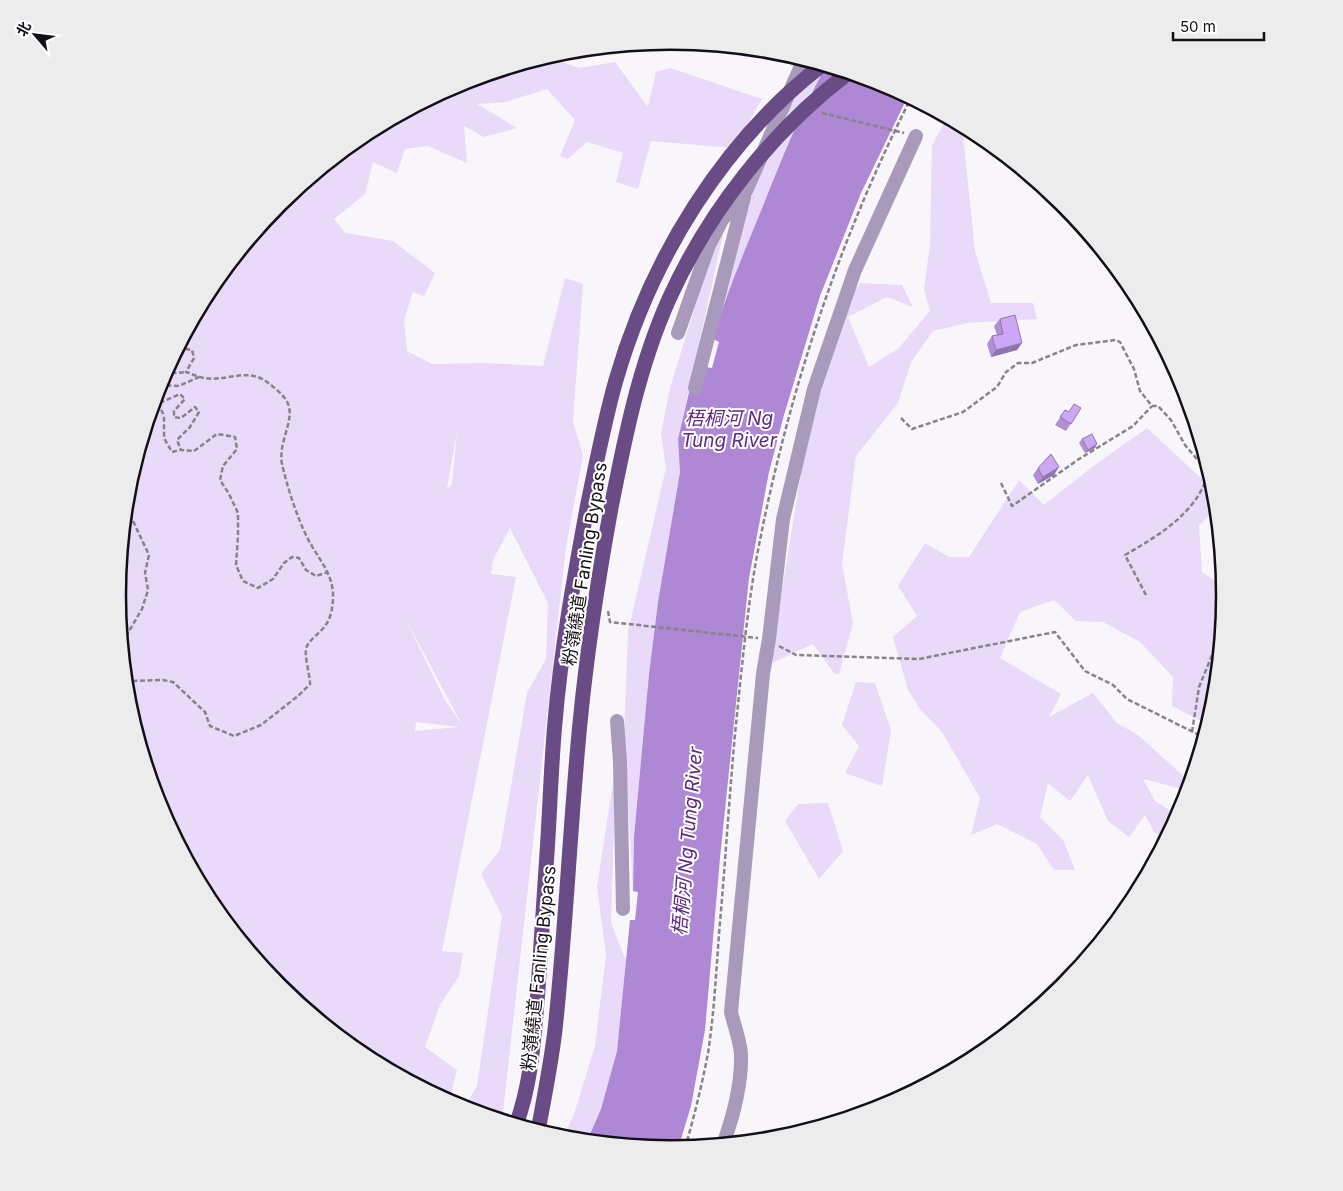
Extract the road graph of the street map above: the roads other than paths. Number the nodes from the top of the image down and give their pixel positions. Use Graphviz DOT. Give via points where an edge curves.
graph roads {
  1 [pos="801,66"];
  2 [pos="816,70"];
  3 [pos="842,78"];
  4 [pos="910,134"];
  5 [pos="746,191"];
  6 [pos="678,333"];
  7 [pos="695,388"];
  8 [pos="617,721"];
  9 [pos="624,909"];
  10 [pos="518,1118"];
  11 [pos="539,1124"];
  12 [pos="725,1138"];
  1 -- 5 [label="lane"];
  2 -- 10 [label="main road, 粉嶺繞道 Fanling Bypass" via="746,138 703,193 652,283 616,380 566,626 555,722 535,1030 528,1083"];
  3 -- 11 [label="main road, 粉嶺繞道 Fanling Bypass" via="784,129 722,206 670,298 637,390 602,559 584,684 554,1032"];
  4 -- 12 [label="lane" via="856,270 814,389 783,519 766,639 731,1012 741,1052 740,1078"];
  5 -- 6 [label="lane" via="722,220 709,245"];
  5 -- 7 [label="lane"];
  8 -- 9 [label="lane"];
}
